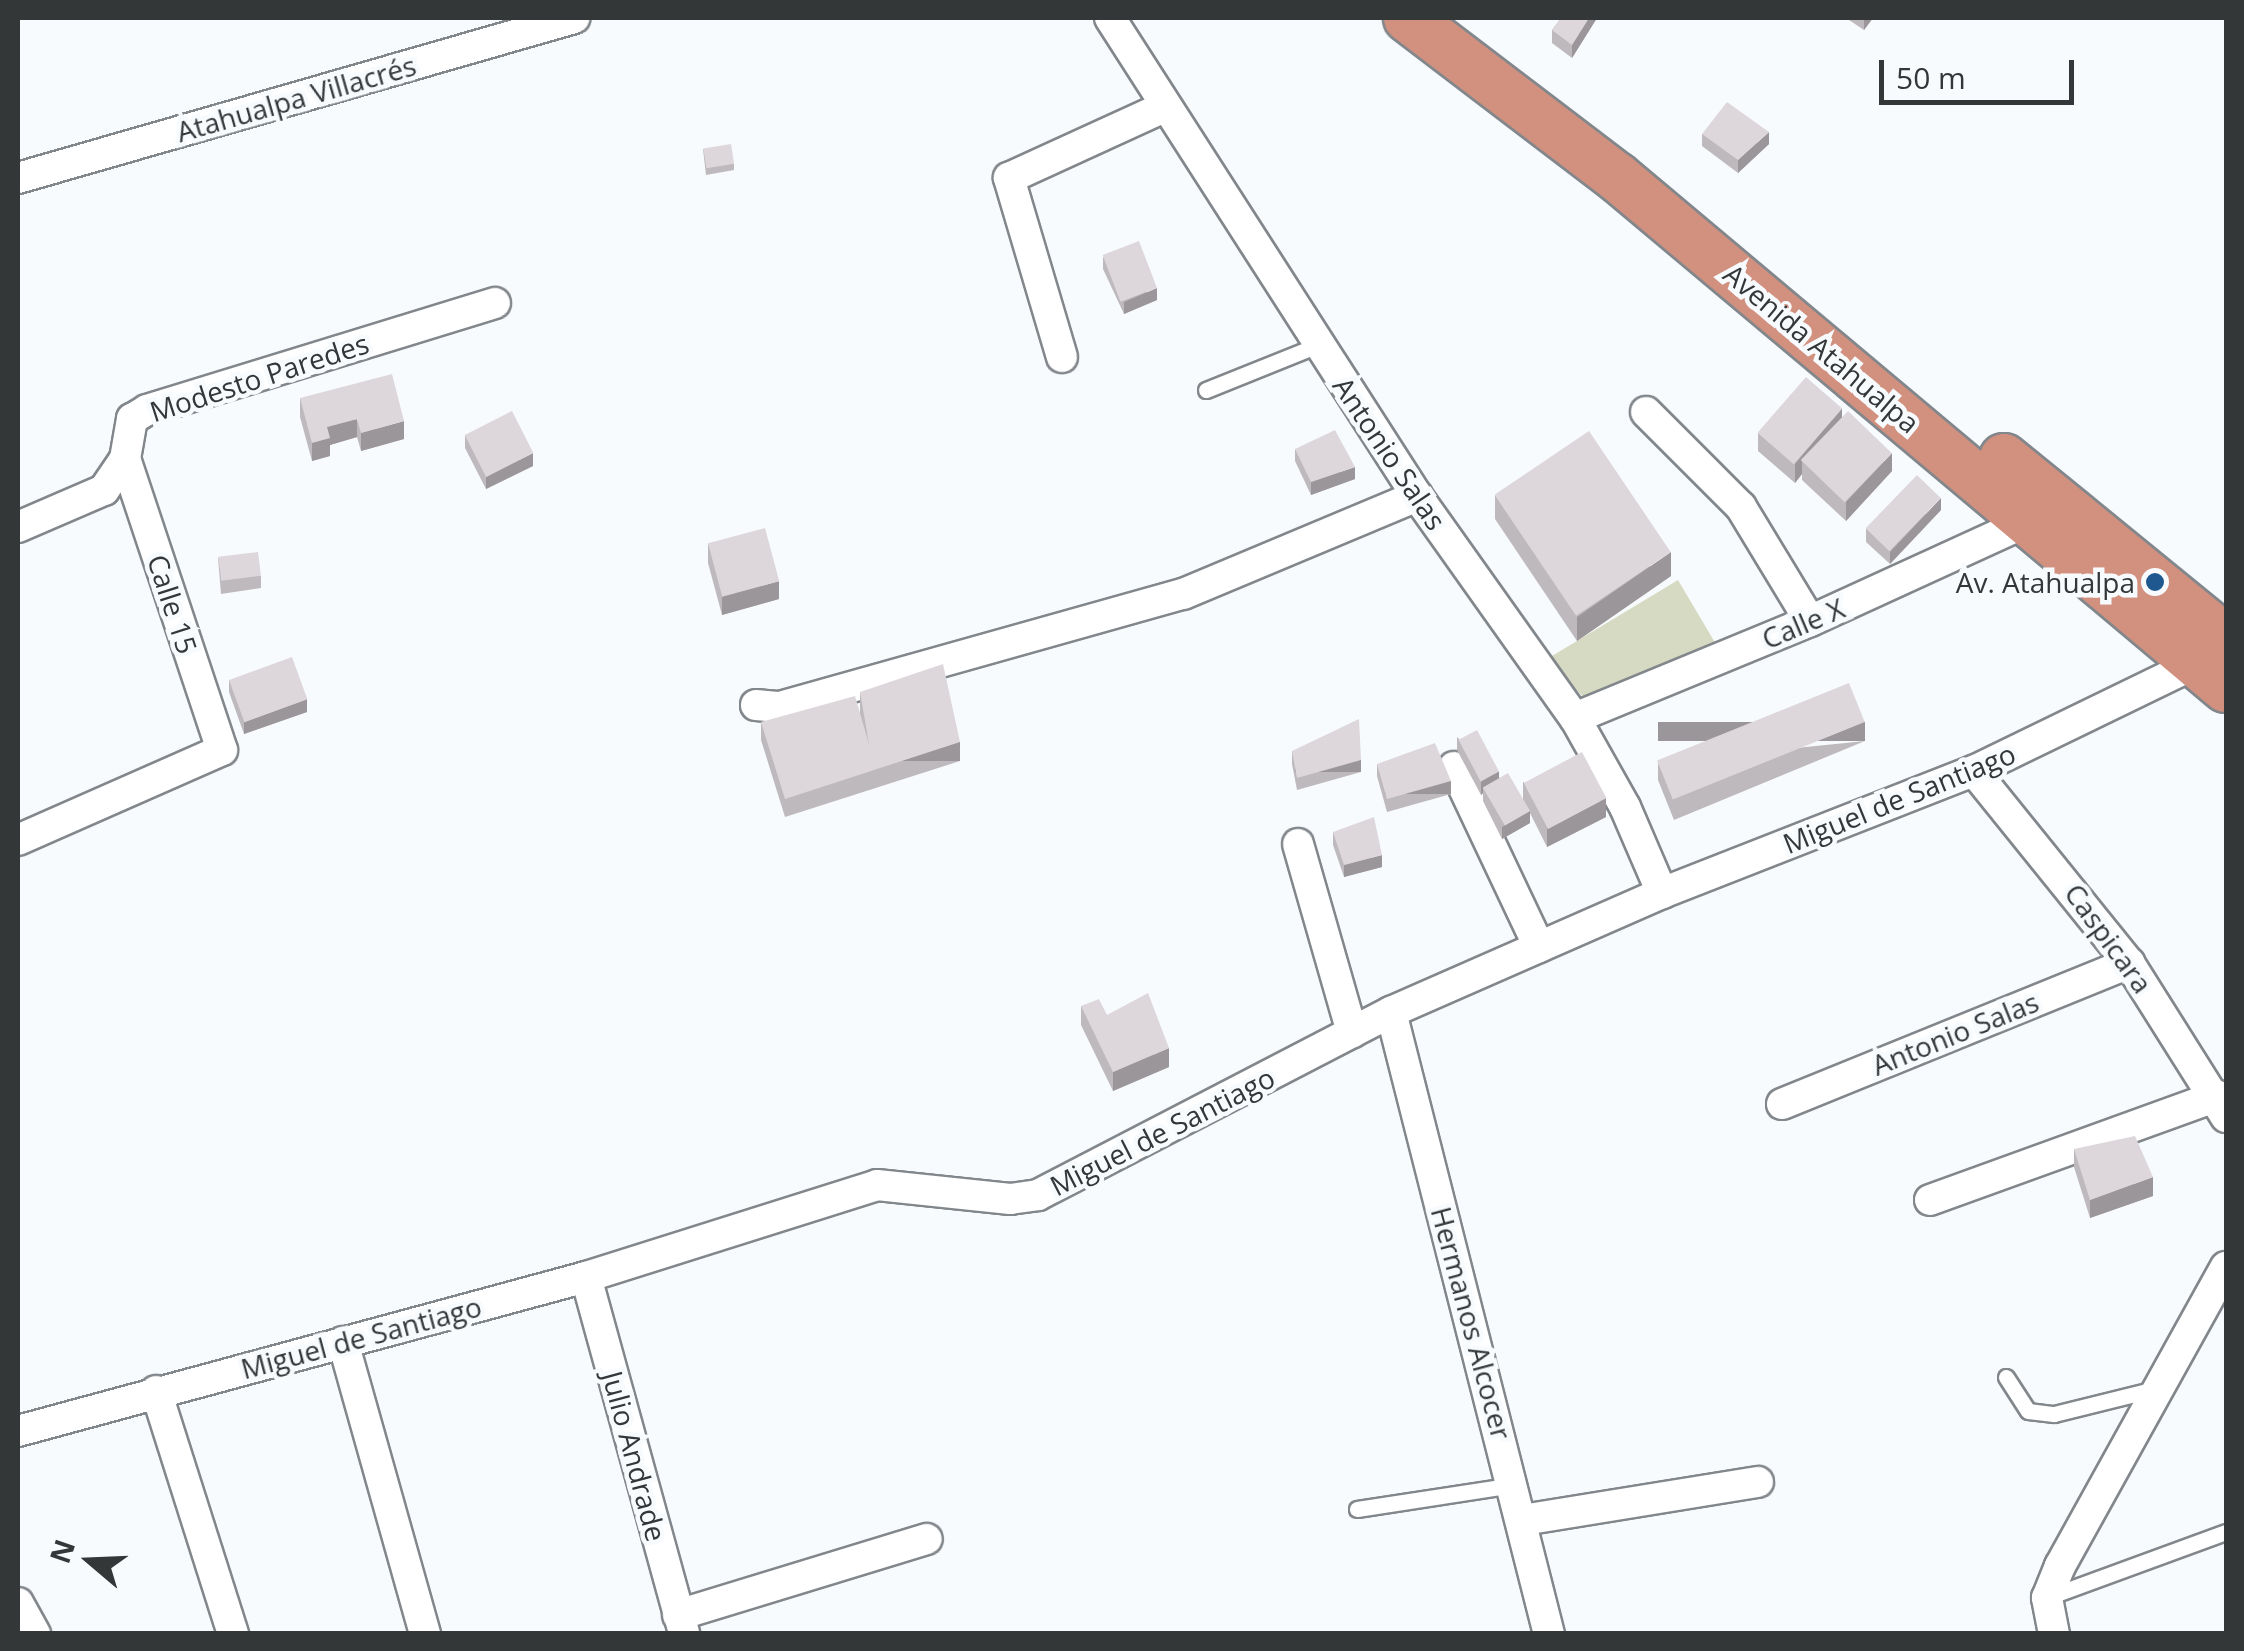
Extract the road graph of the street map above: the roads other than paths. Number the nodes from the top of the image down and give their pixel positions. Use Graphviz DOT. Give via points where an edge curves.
graph roads {
  1 [pos="574,18"];
  2 [pos="1110,18"];
  3 [pos="1408,18"];
  4 [pos="1463,18"];
  5 [pos="1162,108"];
  6 [pos="18,178"];
  7 [pos="495,303"];
  8 [pos="1318,345"];
  9 [pos="1062,358"];
  10 [pos="1206,390"];
  11 [pos="1646,412"];
  12 [pos="125,458"];
  13 [pos="1416,496"];
  14 [pos="2028,521"];
  15 [pos="18,526"];
  16 [pos="1810,622"];
  17 [pos="2216,663"];
  18 [pos="756,706"];
  19 [pos="1574,718"];
  20 [pos="1454,767"];
  21 [pos="1974,771"];
  22 [pos="18,840"];
  23 [pos="1298,844"];
  24 [pos="1662,893"];
  25 [pos="1539,948"];
  26 [pos="2129,963"];
  27 [pos="1391,1012"];
  28 [pos="1352,1032"];
  29 [pos="1782,1104"];
  30 [pos="2222,1106"];
  31 [pos="1930,1200"];
  32 [pos="2226,1266"];
  33 [pos="586,1277"];
  34 [pos="344,1342"];
  35 [pos="2006,1378"];
  36 [pos="2160,1388"];
  37 [pos="156,1391"];
  38 [pos="18,1431"];
  39 [pos="1758,1482"];
  40 [pos="1514,1485"];
  41 [pos="1357,1510"];
  42 [pos="1523,1520"];
  43 [pos="2226,1532"];
  44 [pos="927,1539"];
  45 [pos="2047,1598"];
  46 [pos="18,1602"];
  47 [pos="681,1624"];
  48 [pos="35,1634"];
  49 [pos="233,1634"];
  50 [pos="425,1634"];
  51 [pos="1549,1634"];
  52 [pos="2054,1634"];
  1 -- 6 [label="street, Atahualpa Villacrés"];
  2 -- 5 [label="street, Antonio Salas"];
  3 -- 14 [label="highway, Avenida Atahualpa" via="1617,176"];
  4 -- 17 [label="highway, Avenida Atahualpa"];
  5 -- 8 [label="street, Antonio Salas"];
  5 -- 9 [label="street" via="1009,178"];
  7 -- 12 [label="street, Modesto Paredes" via="147,410 125,434"];
  8 -- 10 [label="lane"];
  8 -- 13 [label="street, Antonio Salas"];
  11 -- 16 [label="street" via="1741,507"];
  12 -- 15 [label="street, Modesto Paredes" via="104,490"];
  12 -- 22 [label="street, Calle 15" via="222,750"];
  13 -- 18 [label="street" via="1183,594 780,707"];
  13 -- 19 [label="street, Antonio Salas"];
  14 -- 16 [label="street, Calle X"];
  14 -- 17 [label="highway, Avenida Atahualpa"];
  16 -- 19 [label="street, Calle X"];
  17 -- 21 [label="street, Miguel de Santiago"];
  19 -- 24 [label="street, Antonio Salas" via="1625,807"];
  20 -- 25 [label="street"];
  21 -- 24 [label="street, Miguel de Santiago"];
  21 -- 26 [label="street, Caspicara"];
  23 -- 28 [label="street"];
  24 -- 25 [label="street, Miguel de Santiago"];
  25 -- 27 [label="street, Miguel de Santiago"];
  26 -- 29 [label="street, Antonio Salas"];
  26 -- 30 [label="street, Caspicara"];
  27 -- 28 [label="street, Miguel de Santiago"];
  27 -- 40 [label="street, Hermanos Alcocer"];
  28 -- 33 [label="street, Miguel de Santiago" via="1038,1195 1010,1199 877,1185"];
  30 -- 31 [label="street"];
  32 -- 36 [label="street"];
  33 -- 34 [label="street, Miguel de Santiago"];
  33 -- 47 [label="street, Julio Andrade"];
  34 -- 37 [label="street, Miguel de Santiago"];
  34 -- 50 [label="street"];
  35 -- 36 [label="lane" via="2028,1411 2054,1414"];
  36 -- 45 [label="street"];
  37 -- 38 [label="street, Miguel de Santiago"];
  37 -- 49 [label="street"];
  39 -- 42 [label="street"];
  40 -- 41 [label="lane"];
  40 -- 42 [label="street, Hermanos Alcocer"];
  42 -- 51 [label="street, Hermanos Alcocer"];
  43 -- 45 [label="lane"];
  44 -- 47 [label="street"];
  45 -- 52 [label="street"];
  46 -- 48 [label="street"];
}
